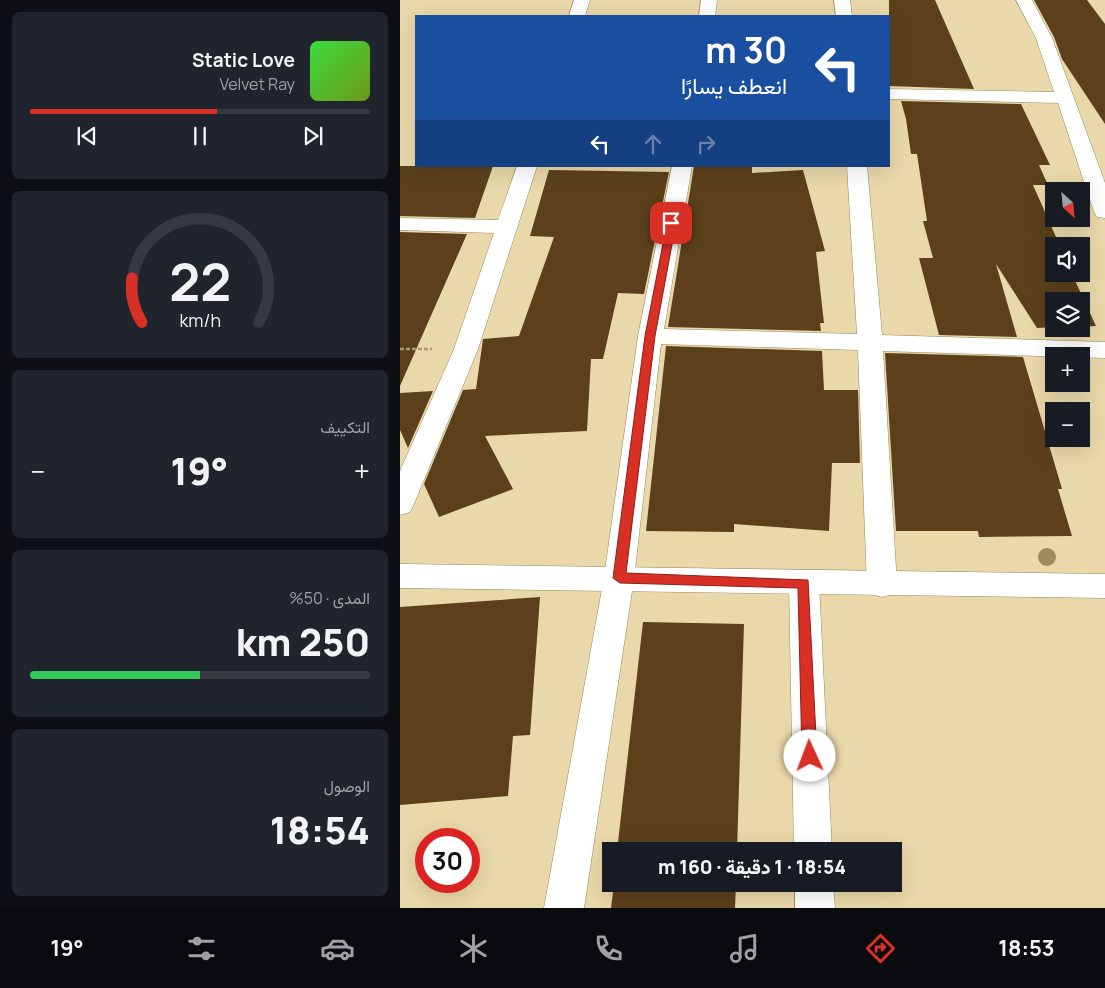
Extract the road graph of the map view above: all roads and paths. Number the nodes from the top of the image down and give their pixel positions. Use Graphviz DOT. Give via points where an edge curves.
graph roads {
  1 [pos="582,0"];
  2 [pos="709,0"];
  3 [pos="842,0"];
  4 [pos="1024,0"];
  5 [pos="577,15"];
  6 [pos="707,15"];
  7 [pos="844,15"];
  8 [pos="890,94"];
  9 [pos="1063,98"];
  10 [pos="527,167"];
  11 [pos="682,167"];
  12 [pos="857,167"];
  13 [pos="1098,173"];
  14 [pos="1105,212"];
  15 [pos="400,224"];
  16 [pos="507,227"];
  17 [pos="650,336"];
  18 [pos="870,341"];
  19 [pos="1105,350"];
  20 [pos="403,489"];
  21 [pos="400,576"];
  22 [pos="620,578"];
  23 [pos="804,583"];
  24 [pos="882,584"];
  25 [pos="1105,586"];
  26 [pos="813,842"];
  27 [pos="814,892"];
  28 [pos="564,908"];
  29 [pos="815,908"];
  1 -- 5 [label="street"];
  2 -- 6 [label="street"];
  3 -- 7 [label="street"];
  4 -- 9 [label="street" via="1044,38"];
  8 -- 9 [label="street"];
  9 -- 13 [label="street"];
  10 -- 16 [label="street"];
  11 -- 17 [label="street"];
  12 -- 18 [label="street"];
  13 -- 14 [label="street"];
  15 -- 16 [label="street"];
  16 -- 20 [label="street" via="466,350"];
  17 -- 18 [label="street"];
  17 -- 22 [label="street"];
  18 -- 19 [label="street"];
  18 -- 24 [label="street"];
  21 -- 22 [label="street"];
  22 -- 23 [label="street"];
  22 -- 28 [label="street"];
  23 -- 24 [label="street"];
  23 -- 26 [label="street"];
  24 -- 25 [label="street"];
  27 -- 29 [label="street"];
}
